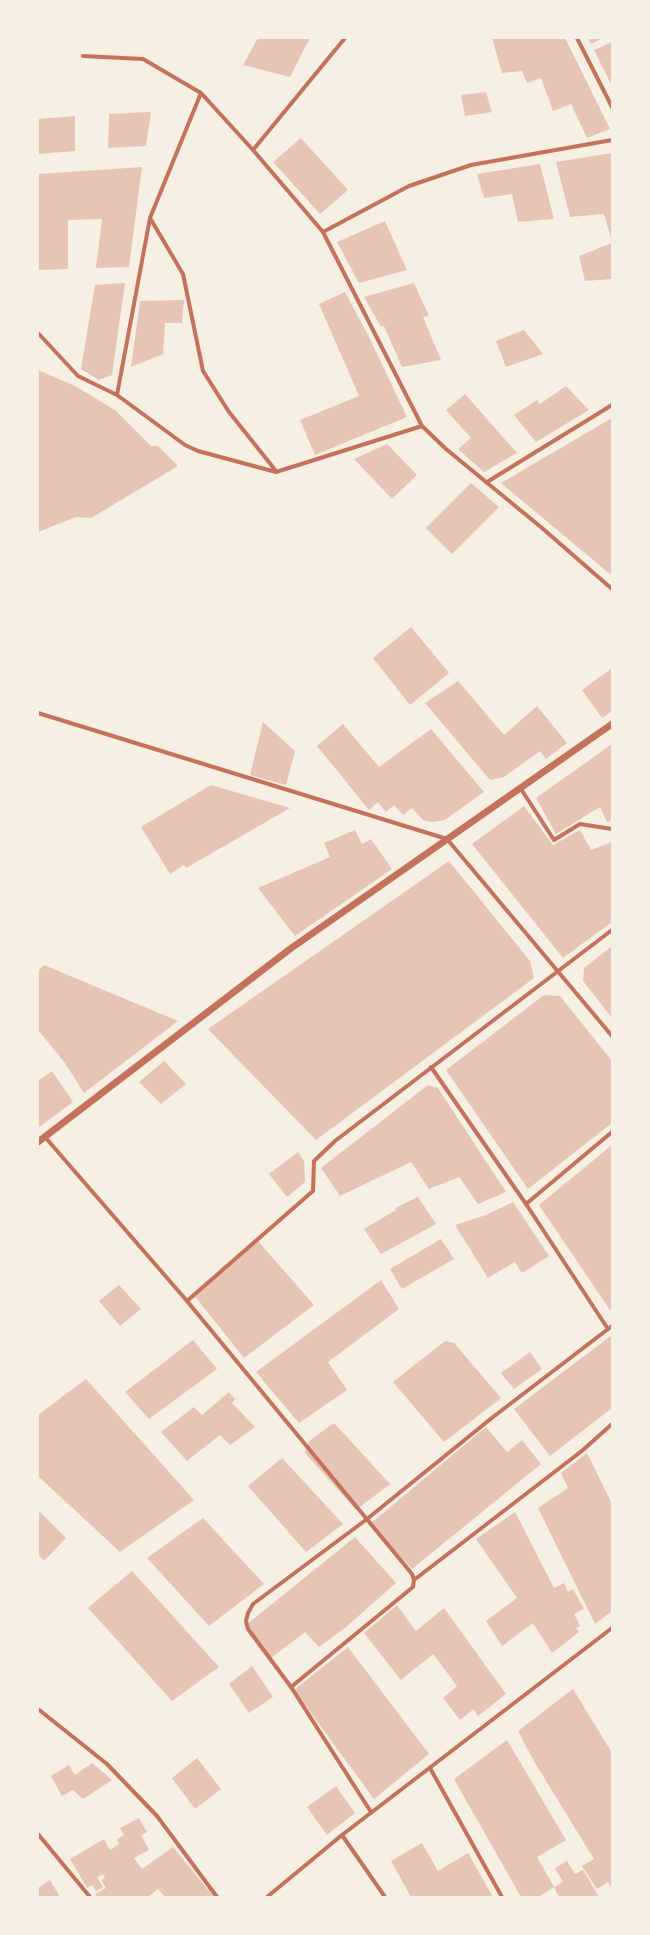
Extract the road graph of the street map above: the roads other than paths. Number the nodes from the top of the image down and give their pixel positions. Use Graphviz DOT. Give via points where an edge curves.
graph roads {
  1 [pos="345,38"];
  2 [pos="577,38"];
  3 [pos="84,56"];
  4 [pos="201,93"];
  5 [pos="612,107"];
  6 [pos="612,140"];
  7 [pos="253,150"];
  8 [pos="150,218"];
  9 [pos="323,232"];
  10 [pos="38,333"];
  11 [pos="117,395"];
  12 [pos="612,405"];
  13 [pos="422,426"];
  14 [pos="276,472"];
  15 [pos="487,482"];
  16 [pos="612,589"];
  17 [pos="38,713"];
  18 [pos="612,724"];
  19 [pos="521,789"];
  20 [pos="612,829"];
  21 [pos="448,839"];
  22 [pos="612,930"];
  23 [pos="558,970"];
  24 [pos="612,1036"];
  25 [pos="431,1067"];
  26 [pos="612,1132"];
  27 [pos="45,1137"];
  28 [pos="38,1142"];
  29 [pos="526,1204"];
  30 [pos="187,1301"];
  31 [pos="610,1327"];
  32 [pos="612,1424"];
  33 [pos="367,1519"];
  34 [pos="414,1580"];
  35 [pos="612,1628"];
  36 [pos="291,1687"];
  37 [pos="38,1709"];
  38 [pos="430,1768"];
  39 [pos="371,1812"];
  40 [pos="38,1834"];
  41 [pos="342,1835"];
  42 [pos="90,1897"];
  43 [pos="217,1897"];
  44 [pos="267,1897"];
  45 [pos="385,1897"];
  46 [pos="502,1897"];
  1 -- 7 [label="street"];
  2 -- 5 [label="street"];
  3 -- 4 [label="street" via="143,59"];
  4 -- 7 [label="street"];
  4 -- 8 [label="street"];
  6 -- 9 [label="street" via="471,165 409,186"];
  7 -- 9 [label="street"];
  8 -- 11 [label="street"];
  8 -- 14 [label="street" via="183,274 203,370 229,412"];
  9 -- 13 [label="street"];
  10 -- 11 [label="street" via="78,376"];
  11 -- 14 [label="street" via="185,445 198,451"];
  12 -- 15 [label="street"];
  13 -- 14 [label="street"];
  13 -- 15 [label="street"];
  15 -- 16 [label="street"];
  17 -- 21 [label="street"];
  18 -- 19 [label="street"];
  19 -- 20 [label="street" via="554,840 580,824"];
  19 -- 21 [label="street"];
  21 -- 23 [label="street"];
  21 -- 27 [label="street" via="290,949"];
  22 -- 23 [label="street"];
  23 -- 24 [label="street"];
  23 -- 25 [label="street"];
  25 -- 29 [label="street"];
  25 -- 30 [label="street" via="335,1141 314,1161 313,1191"];
  26 -- 29 [label="street"];
  27 -- 28 [label="street"];
  27 -- 30 [label="street"];
  29 -- 31 [label="street"];
  30 -- 33 [label="street"];
  31 -- 33 [label="street"];
  32 -- 34 [label="street"];
  33 -- 34 [label="street" via="409,1568"];
  33 -- 36 [label="street" via="253,1604 248,1613 248,1629"];
  34 -- 36 [label="street" via="413,1587"];
  35 -- 38 [label="street"];
  36 -- 39 [label="street"];
  37 -- 43 [label="street" via="107,1764 157,1816"];
  38 -- 39 [label="street"];
  38 -- 46 [label="street"];
  39 -- 41 [label="street"];
  40 -- 42 [label="street"];
  41 -- 44 [label="street"];
  41 -- 45 [label="street"];
}
